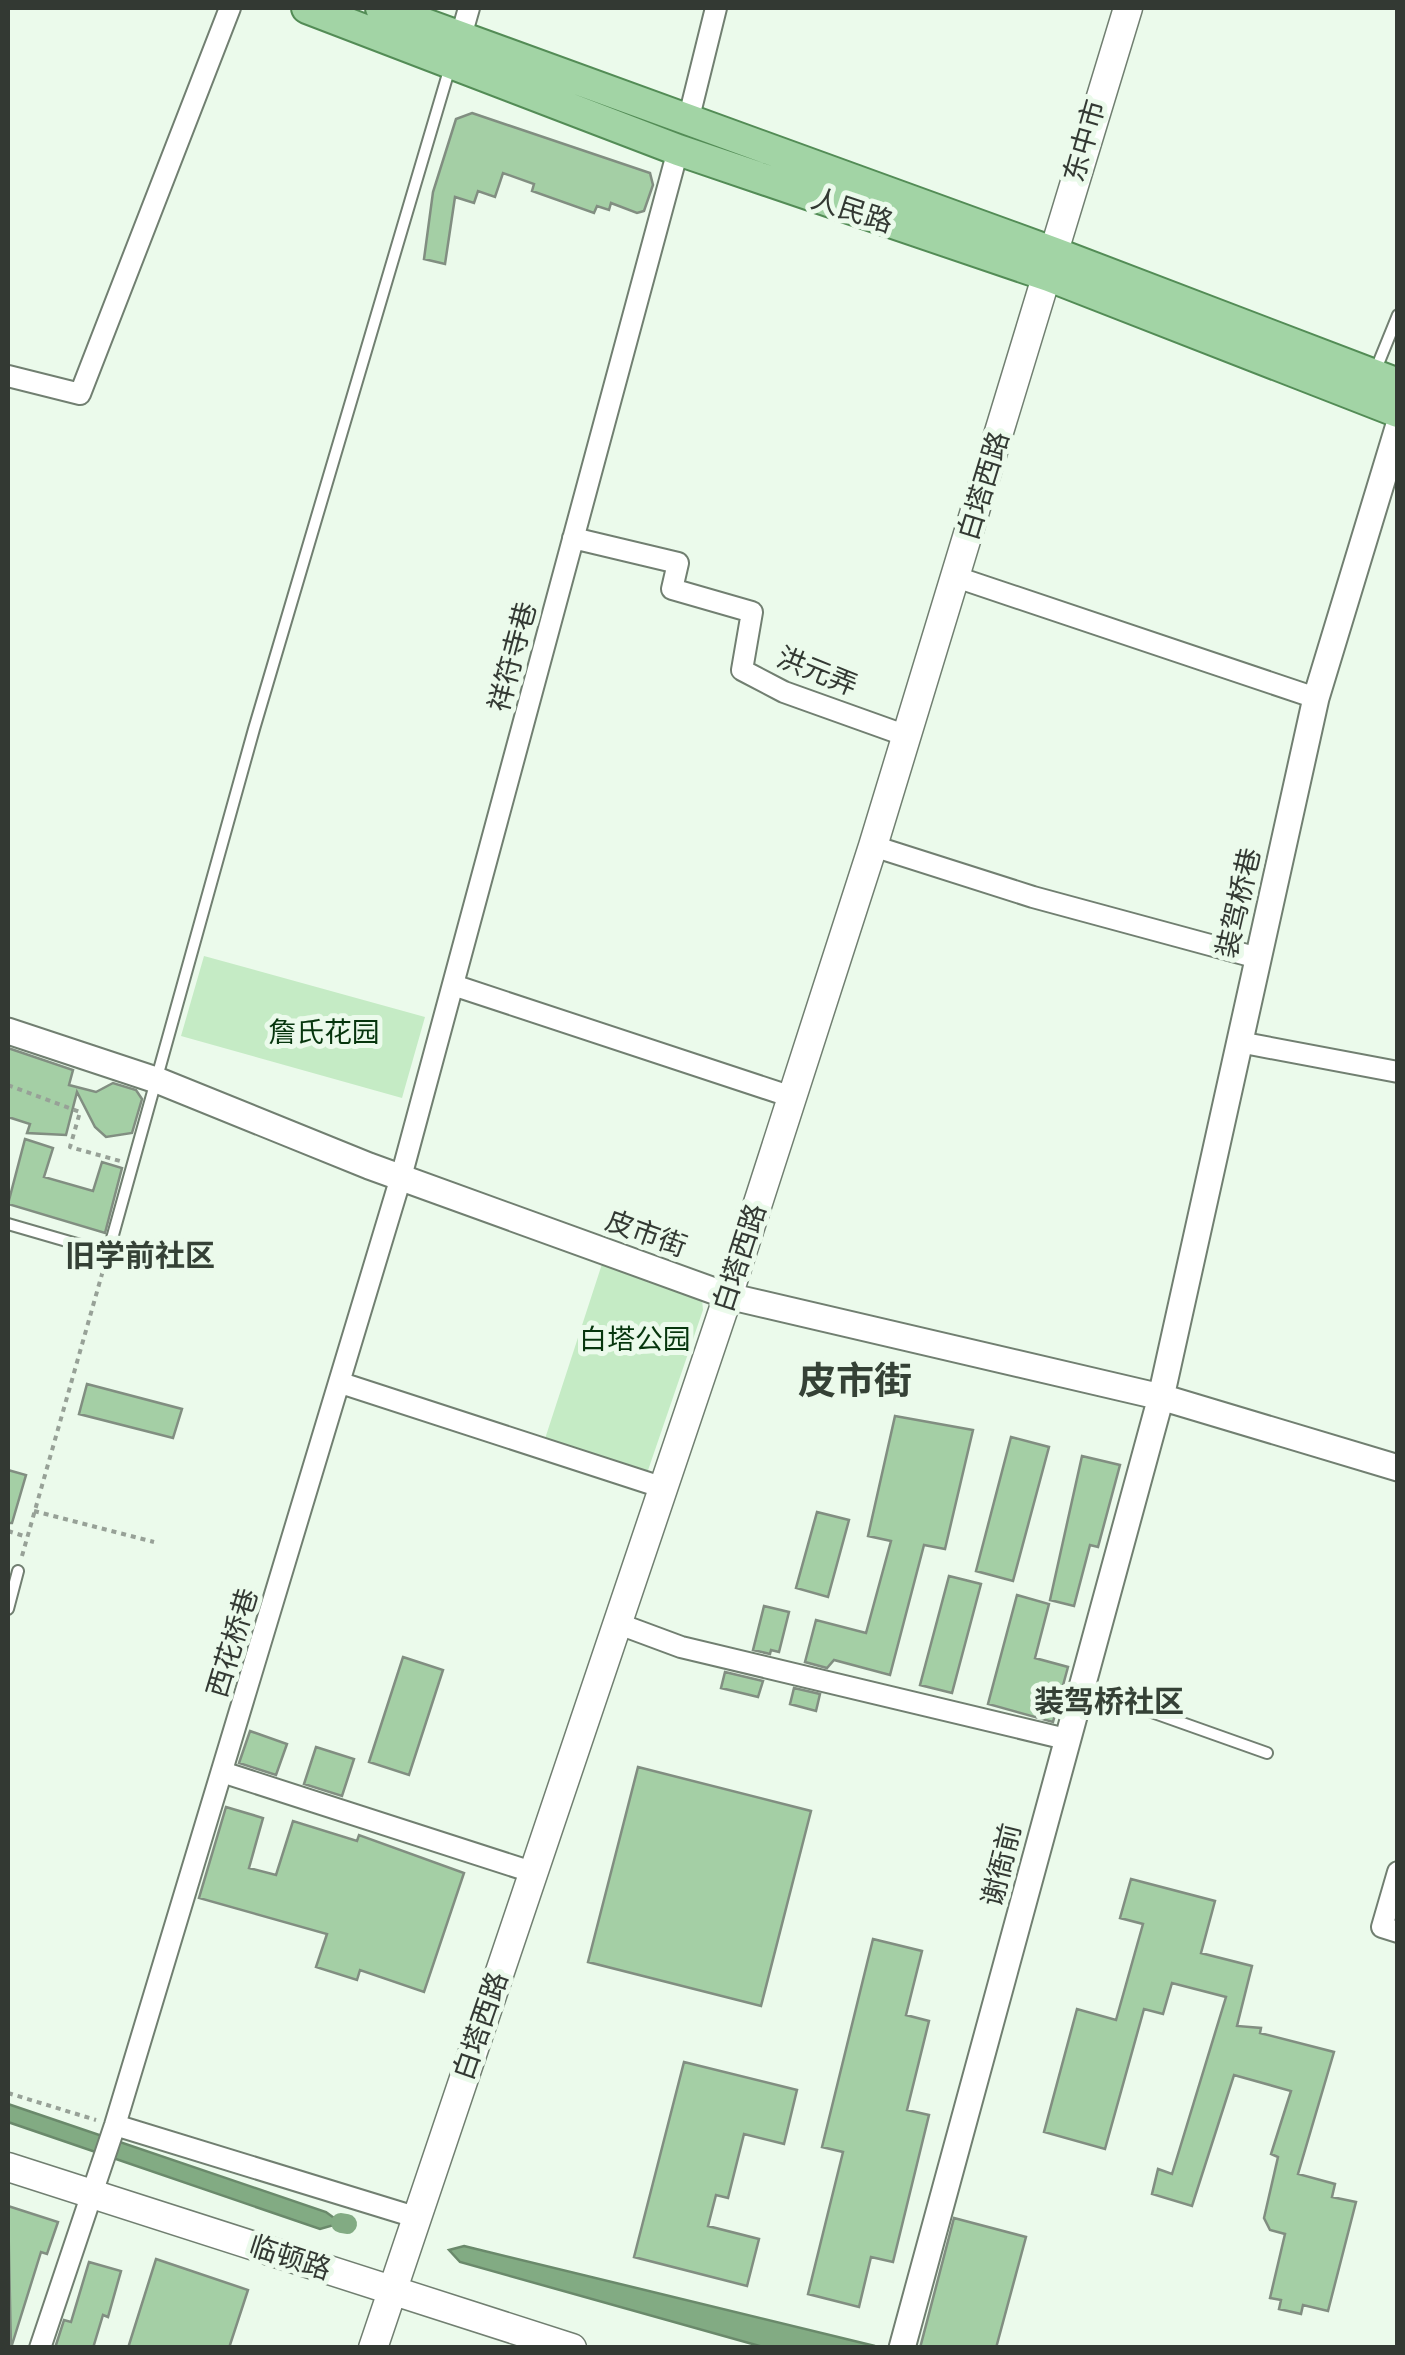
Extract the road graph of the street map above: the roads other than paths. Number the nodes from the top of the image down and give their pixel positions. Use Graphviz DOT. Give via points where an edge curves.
graph roads {
  1 [pos="230,8"];
  2 [pos="306,8"];
  3 [pos="381,8"];
  4 [pos="716,8"];
  5 [pos="1128,8"];
  6 [pos="461,36"];
  7 [pos="683,136"];
  8 [pos="1052,264"];
  9 [pos="1398,315"];
  10 [pos="8,376"];
  11 [pos="1387,377"];
  12 [pos="1398,412"];
  13 [pos="1398,428"];
  14 [pos="573,538"];
  15 [pos="956,577"];
  16 [pos="1316,698"];
  17 [pos="906,736"];
  18 [pos="873,846"];
  19 [pos="1258,958"];
  20 [pos="453,986"];
  21 [pos="8,1032"];
  22 [pos="1240,1042"];
  23 [pos="1398,1072"];
  24 [pos="159,1081"];
  25 [pos="792,1097"];
  26 [pos="401,1178"];
  27 [pos="8,1224"];
  28 [pos="728,1296"];
  29 [pos="341,1383"];
  30 [pos="1161,1397"];
  31 [pos="1398,1468"];
  32 [pos="664,1488"];
  33 [pos="18,1570"];
  34 [pos="8,1608"];
  35 [pos="619,1624"];
  36 [pos="1081,1688"];
  37 [pos="1066,1739"];
  38 [pos="1266,1753"];
  39 [pos="222,1772"];
  40 [pos="534,1872"];
  41 [pos="1398,1872"];
  42 [pos="1398,1932"];
  43 [pos="114,2128"];
  44 [pos="8,2167"];
  45 [pos="93,2195"];
  46 [pos="415,2217"];
  47 [pos="391,2290"];
  48 [pos="902,2347"];
  49 [pos="40,2348"];
  50 [pos="373,2348"];
  51 [pos="572,2348"];
  1 -- 10 [label="street" via="80,394"];
  2 -- 6 [label="main road, 人民路"];
  3 -- 6 [label="main road, 人民路"];
  4 -- 7 [label="street, 祥符寺巷"];
  5 -- 8 [label="main road, 东中市"];
  6 -- 7 [label="main road, 人民路"];
  6 -- 24 [label="lane" via="254,729"];
  7 -- 8 [label="main road, 人民路"];
  7 -- 14 [label="street, 祥符寺巷"];
  8 -- 11 [label="main road, 人民路"];
  8 -- 12 [label="main road, 人民路"];
  8 -- 15 [label="main road, 白塔西路"];
  9 -- 11 [label="lane"];
  13 -- 16 [label="street, 装驾桥巷"];
  14 -- 17 [label="street, 洪元弄" via="678,564 672,590 752,612 742,670"];
  14 -- 20 [label="street, 祥符寺巷"];
  15 -- 16 [label="street"];
  15 -- 17 [label="main road, 白塔西路"];
  16 -- 19 [label="street, 装驾桥巷"];
  17 -- 18 [label="main road, 白塔西路"];
  18 -- 19 [label="street"];
  18 -- 25 [label="main road, 白塔西路"];
  19 -- 22 [label="street, 装驾桥巷"];
  20 -- 25 [label="street"];
  20 -- 26 [label="street, 祥符寺巷"];
  21 -- 24 [label="street, 皮市街"];
  22 -- 23 [label="street"];
  22 -- 30 [label="street, 装驾桥巷"];
  24 -- 26 [label="street, 皮市街"];
  24 -- 27 [label="lane" via="108,1253"];
  25 -- 28 [label="main road, 白塔西路"];
  26 -- 28 [label="street, 皮市街"];
  26 -- 29 [label="street, 西花桥巷"];
  28 -- 30 [label="street, 皮市街"];
  28 -- 32 [label="main road, 白塔西路"];
  29 -- 32 [label="street"];
  29 -- 39 [label="street, 西花桥巷"];
  30 -- 31 [label="street, 皮市街"];
  30 -- 36 [label="street, 谢衙前"];
  32 -- 35 [label="main road, 白塔西路"];
  33 -- 34 [label="lane"];
  35 -- 37 [label="street" via="681,1648"];
  35 -- 40 [label="main road, 白塔西路"];
  36 -- 37 [label="street, 谢衙前"];
  36 -- 38 [label="lane"];
  37 -- 48 [label="street, 谢衙前"];
  39 -- 40 [label="street"];
  39 -- 43 [label="street, 西花桥巷"];
  40 -- 46 [label="main road, 白塔西路"];
  41 -- 42 [label="street" via="1382,1927"];
  43 -- 45 [label="street, 西花桥巷"];
  43 -- 46 [label="street"];
  44 -- 45 [label="main road, 临顿路"];
  45 -- 47 [label="main road, 临顿路"];
  45 -- 49 [label="street, 西花桥巷"];
  46 -- 47 [label="main road, 白塔西路"];
  47 -- 50 [label="main road, 白塔西路"];
  47 -- 51 [label="main road, 临顿路"];
}
